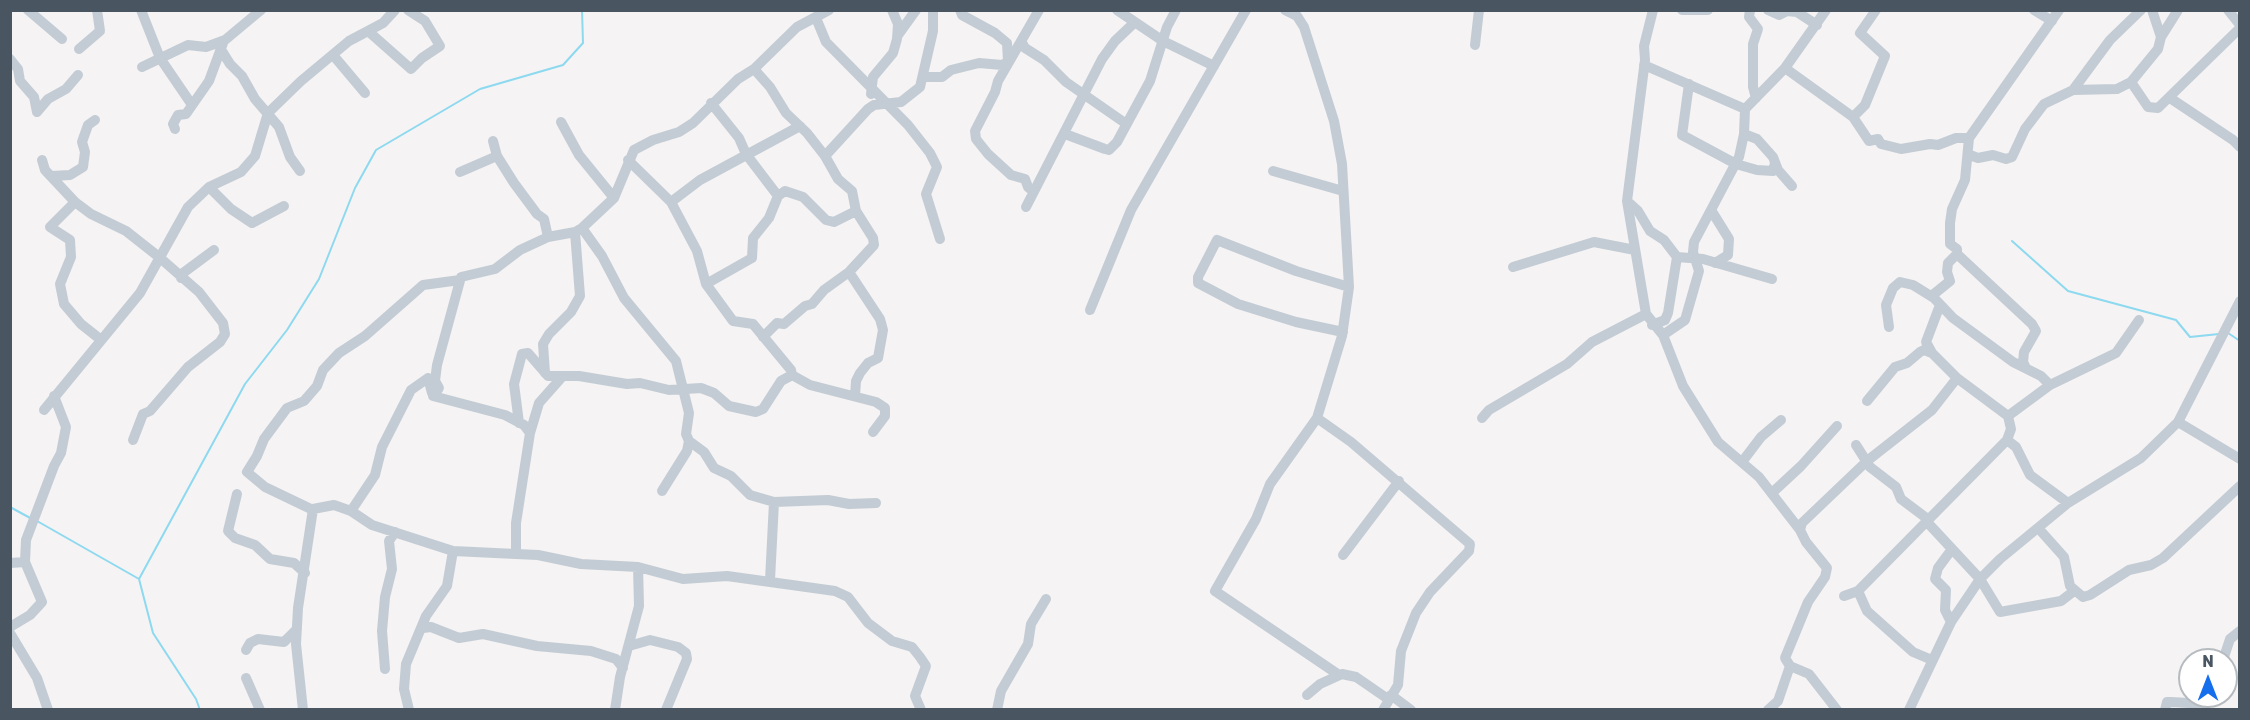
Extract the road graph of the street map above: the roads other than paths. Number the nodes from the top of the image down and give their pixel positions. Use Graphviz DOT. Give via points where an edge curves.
graph roads {
  1 [pos="28,10"];
  2 [pos="97,10"];
  3 [pos="141,10"];
  4 [pos="261,10"];
  5 [pos="395,10"];
  6 [pos="408,10"];
  7 [pos="829,10"];
  8 [pos="892,10"];
  9 [pos="924,10"];
  10 [pos="933,10"];
  11 [pos="960,10"];
  12 [pos="1039,10"];
  13 [pos="1117,10"];
  14 [pos="1176,10"];
  15 [pos="1246,10"];
  16 [pos="1285,10"];
  17 [pos="1479,10"];
  18 [pos="1653,10"];
  19 [pos="1682,10"];
  20 [pos="1708,10"];
  21 [pos="1750,10"];
  22 [pos="1768,10"];
  23 [pos="1826,10"];
  24 [pos="1876,10"];
  25 [pos="2034,10"];
  26 [pos="2059,10"];
  27 [pos="2141,10"];
  28 [pos="2152,10"];
  29 [pos="2178,10"];
  30 [pos="2228,10"];
  31 [pos="914,15"];
  32 [pos="816,18"];
  33 [pos="2052,21"];
  34 [pos="1134,24"];
  35 [pos="1817,25"];
  36 [pos="2240,26"];
  37 [pos="368,31"];
  38 [pos="898,35"];
  39 [pos="2161,37"];
  40 [pos="62,39"];
  41 [pos="1021,41"];
  42 [pos="1163,41"];
  43 [pos="223,44"];
  44 [pos="1475,45"];
  45 [pos="82,50"];
  46 [pos="333,55"];
  47 [pos="160,58"];
  48 [pos="10,59"];
  49 [pos="1008,62"];
  50 [pos="1644,65"];
  51 [pos="1214,66"];
  52 [pos="142,67"];
  53 [pos="1785,68"];
  54 [pos="754,69"];
  55 [pos="78,75"];
  56 [pos="924,77"];
  57 [pos="2131,82"];
  58 [pos="1689,84"];
  59 [pos="871,90"];
  60 [pos="2073,90"];
  61 [pos="365,93"];
  62 [pos="1083,95"];
  63 [pos="1756,98"];
  64 [pos="2170,98"];
  65 [pos="711,103"];
  66 [pos="192,105"];
  67 [pos="888,105"];
  68 [pos="868,109"];
  69 [pos="1744,109"];
  70 [pos="268,113"];
  71 [pos="1853,117"];
  72 [pos="94,120"];
  73 [pos="561,122"];
  74 [pos="1125,123"];
  75 [pos="800,126"];
  76 [pos="175,129"];
  77 [pos="1065,134"];
  78 [pos="1744,134"];
  79 [pos="1969,138"];
  80 [pos="493,141"];
  81 [pos="2240,147"];
  82 [pos="746,154"];
  83 [pos="1970,155"];
  84 [pos="496,156"];
  85 [pos="825,156"];
  86 [pos="42,160"];
  87 [pos="628,160"];
  88 [pos="1775,163"];
  89 [pos="1736,164"];
  90 [pos="300,171"];
  91 [pos="1273,171"];
  92 [pos="460,172"];
  93 [pos="52,176"];
  94 [pos="1792,186"];
  95 [pos="209,187"];
  96 [pos="1033,191"];
  97 [pos="1343,191"];
  98 [pos="778,196"];
  99 [pos="614,198"];
  100 [pos="1628,201"];
  101 [pos="75,202"];
  102 [pos="671,202"];
  103 [pos="284,206"];
  104 [pos="1026,207"];
  105 [pos="1711,210"];
  106 [pos="855,211"];
  107 [pos="578,230"];
  108 [pos="548,237"];
  109 [pos="940,239"];
  110 [pos="214,250"];
  111 [pos="1635,250"];
  112 [pos="1957,254"];
  113 [pos="159,257"];
  114 [pos="1677,257"];
  115 [pos="1700,259"];
  116 [pos="1715,262"];
  117 [pos="1514,267"];
  118 [pos="849,272"];
  119 [pos="185,274"];
  120 [pos="460,279"];
  121 [pos="1772,279"];
  122 [pos="706,284"];
  123 [pos="1349,287"];
  124 [pos="1937,301"];
  125 [pos="2240,301"];
  126 [pos="1090,310"];
  127 [pos="1688,310"];
  128 [pos="1668,313"];
  129 [pos="1646,314"];
  130 [pos="2139,320"];
  131 [pos="1652,324"];
  132 [pos="1889,327"];
  133 [pos="1342,332"];
  134 [pos="1663,335"];
  135 [pos="763,337"];
  136 [pos="100,339"];
  137 [pos="1932,354"];
  138 [pos="2026,368"];
  139 [pos="545,373"];
  140 [pos="792,375"];
  141 [pos="562,377"];
  142 [pos="681,378"];
  143 [pos="1958,378"];
  144 [pos="2050,385"];
  145 [pos="669,390"];
  146 [pos="684,390"];
  147 [pos="54,396"];
  148 [pos="433,396"];
  149 [pos="855,396"];
  150 [pos="517,401"];
  151 [pos="1867,401"];
  152 [pos="44,410"];
  153 [pos="505,415"];
  154 [pos="2008,416"];
  155 [pos="1317,418"];
  156 [pos="1482,418"];
  157 [pos="1781,420"];
  158 [pos="2178,422"];
  159 [pos="519,423"];
  160 [pos="1838,426"];
  161 [pos="873,432"];
  162 [pos="530,434"];
  163 [pos="133,440"];
  164 [pos="2007,440"];
  165 [pos="689,441"];
  166 [pos="1856,445"];
  167 [pos="2240,459"];
  168 [pos="1867,461"];
  169 [pos="1742,462"];
  170 [pos="1399,481"];
  171 [pos="2240,486"];
  172 [pos="662,491"];
  173 [pos="1773,492"];
  174 [pos="237,494"];
  175 [pos="774,502"];
  176 [pos="876,503"];
  177 [pos="2068,503"];
  178 [pos="313,510"];
  179 [pos="351,511"];
  180 [pos="1928,521"];
  181 [pos="2039,529"];
  182 [pos="1800,530"];
  183 [pos="395,532"];
  184 [pos="1952,549"];
  185 [pos="453,551"];
  186 [pos="516,554"];
  187 [pos="1343,555"];
  188 [pos="25,562"];
  189 [pos="10,563"];
  190 [pos="638,567"];
  191 [pos="304,573"];
  192 [pos="1980,579"];
  193 [pos="770,580"];
  194 [pos="1858,591"];
  195 [pos="2074,591"];
  196 [pos="1844,596"];
  197 [pos="1046,599"];
  198 [pos="1951,622"];
  199 [pos="10,627"];
  200 [pos="423,628"];
  201 [pos="297,629"];
  202 [pos="2240,631"];
  203 [pos="10,633"];
  204 [pos="629,645"];
  205 [pos="2227,648"];
  206 [pos="246,650"];
  207 [pos="1932,660"];
  208 [pos="1790,666"];
  209 [pos="385,669"];
  210 [pos="623,669"];
  211 [pos="1339,675"];
  212 [pos="246,678"];
  213 [pos="1307,695"];
  214 [pos="1390,697"];
  215 [pos="2178,703"];
  216 [pos="48,710"];
  217 [pos="260,710"];
  218 [pos="303,710"];
  219 [pos="409,710"];
  220 [pos="615,710"];
  221 [pos="666,710"];
  222 [pos="921,710"];
  223 [pos="997,710"];
  224 [pos="1383,710"];
  225 [pos="1411,710"];
  226 [pos="1768,710"];
  227 [pos="1837,710"];
  228 [pos="1909,710"];
  229 [pos="2165,710"];
  1 -- 40 [label="street"];
  2 -- 45 [label="street" via="100,31"];
  3 -- 47 [label="street"];
  4 -- 43 [label="street"];
  5 -- 37 [label="street"];
  6 -- 37 [label="street" via="425,21 440,46 411,69"];
  7 -- 32 [label="street"];
  8 -- 38 [label="street"];
  9 -- 31 [label="street"];
  10 -- 56 [label="street"];
  11 -- 49 [label="street" via="1007,43"];
  12 -- 41 [label="street"];
  13 -- 34 [label="street"];
  14 -- 42 [label="street"];
  15 -- 51 [label="street"];
  16 -- 97 [label="street" via="1297,16 1304,27 1334,121"];
  17 -- 44 [label="street"];
  18 -- 50 [label="street" via="1644,46"];
  19 -- 20 [label="street"];
  21 -- 63 [label="street" via="1749,17 1758,30 1754,45"];
  22 -- 35 [label="street" via="1779,15 1797,12"];
  23 -- 35 [label="street"];
  24 -- 71 [label="street" via="1860,33 1885,56 1865,105"];
  25 -- 33 [label="street"];
  26 -- 33 [label="street"];
  27 -- 60 [label="street" via="2110,40"];
  28 -- 39 [label="street"];
  29 -- 39 [label="street"];
  30 -- 36 [label="street"];
  31 -- 38 [label="street"];
  32 -- 54 [label="street" via="797,27"];
  32 -- 59 [label="street" via="826,42"];
  33 -- 79 [label="street"];
  34 -- 42 [label="street"];
  34 -- 62 [label="street" via="1102,59"];
  35 -- 53 [label="street"];
  36 -- 64 [label="street"];
  37 -- 46 [label="street"];
  38 -- 59 [label="street" via="893,54 873,77"];
  39 -- 57 [label="street" via="2158,49"];
  41 -- 49 [label="street"];
  41 -- 62 [label="street"];
  42 -- 51 [label="street"];
  42 -- 74 [label="street" via="1150,81"];
  43 -- 47 [label="street" via="188,45"];
  43 -- 66 [label="street" via="209,81"];
  43 -- 70 [label="street"];
  46 -- 61 [label="street"];
  46 -- 70 [label="street"];
  47 -- 52 [label="street"];
  47 -- 66 [label="street"];
  48 -- 55 [label="street" via="18,69 20,81 34,97 37,112"];
  49 -- 56 [label="street" via="979,63 951,70 942,77"];
  49 -- 96 [label="street" via="975,131 976,139 1011,175 1025,179"];
  50 -- 58 [label="street"];
  50 -- 100 [label="street"];
  51 -- 126 [label="street" via="1131,210"];
  53 -- 63 [label="street"];
  53 -- 71 [label="street"];
  54 -- 65 [label="street"];
  54 -- 75 [label="street"];
  56 -- 67 [label="street" via="910,97"];
  57 -- 60 [label="street" via="2117,89"];
  57 -- 64 [label="street" via="2148,107 2158,108"];
  58 -- 69 [label="street"];
  58 -- 89 [label="street" via="1682,135"];
  59 -- 67 [label="street"];
  59 -- 68 [label="street"];
  60 -- 83 [label="street" via="2044,104 2025,129 2012,157"];
  62 -- 74 [label="street"];
  62 -- 77 [label="street"];
  63 -- 69 [label="street"];
  64 -- 81 [label="street"];
  65 -- 82 [label="street" via="740,138"];
  65 -- 87 [label="street" via="693,123 679,132 641,144"];
  66 -- 76 [label="street" via="186,114 178,116 173,124"];
  67 -- 68 [label="street"];
  67 -- 109 [label="street" via="908,125 937,167 926,194"];
  68 -- 85 [label="street"];
  69 -- 78 [label="street"];
  70 -- 90 [label="street"];
  70 -- 95 [label="street" via="255,156 241,172"];
  71 -- 79 [label="street" via="1869,141 1878,139 1881,144 1901,149"];
  72 -- 93 [label="street" via="82,142 82,166 70,175"];
  73 -- 99 [label="street" via="579,155"];
  74 -- 77 [label="street" via="1109,150"];
  75 -- 82 [label="street"];
  75 -- 85 [label="street"];
  77 -- 96 [label="street"];
  78 -- 88 [label="street" via="1757,139"];
  78 -- 89 [label="street"];
  79 -- 83 [label="street"];
  80 -- 84 [label="street"];
  82 -- 98 [label="street"];
  82 -- 102 [label="street"];
  83 -- 112 [label="street" via="1950,223 1950,244"];
  84 -- 92 [label="street"];
  84 -- 108 [label="street" via="544,219"];
  85 -- 106 [label="street" via="838,179 852,190"];
  86 -- 93 [label="street"];
  87 -- 99 [label="street"];
  87 -- 102 [label="street"];
  88 -- 89 [label="street" via="1773,171"];
  88 -- 94 [label="street"];
  89 -- 105 [label="street"];
  91 -- 97 [label="street"];
  93 -- 101 [label="street"];
  95 -- 103 [label="street" via="252,223"];
  95 -- 113 [label="street" via="188,207"];
  96 -- 104 [label="street"];
  97 -- 123 [label="street"];
  98 -- 106 [label="street" via="784,191 803,197 826,220 834,222"];
  98 -- 122 [label="street" via="769,218 753,238 752,258"];
  99 -- 107 [label="street"];
  100 -- 111 [label="street"];
  100 -- 114 [label="street" via="1650,231 1664,240"];
  101 -- 113 [label="street" via="126,231"];
  101 -- 136 [label="street" via="50,227 70,240 71,257 60,284 64,304"];
  102 -- 122 [label="street" via="697,251"];
  105 -- 115 [label="street" via="1696,239 1694,252"];
  105 -- 116 [label="street" via="1729,239 1728,255"];
  106 -- 118 [label="street" via="874,245"];
  107 -- 108 [label="street"];
  107 -- 139 [label="street" via="580,296 543,344"];
  107 -- 142 [label="street" via="602,256 624,298 646,328 670,351"];
  108 -- 120 [label="street" via="520,250 502,266"];
  110 -- 119 [label="street"];
  111 -- 117 [label="street" via="1594,242"];
  111 -- 129 [label="street"];
  112 -- 124 [label="street" via="1948,263 1950,281 1934,294"];
  112 -- 138 [label="street" via="2032,324 2036,331 2024,352"];
  113 -- 119 [label="street" via="171,269"];
  113 -- 136 [label="street" via="140,293"];
  114 -- 115 [label="street"];
  114 -- 128 [label="street"];
  115 -- 116 [label="street"];
  115 -- 127 [label="street"];
  116 -- 121 [label="street"];
  118 -- 135 [label="street" via="812,304 784,324 777,323"];
  118 -- 149 [label="street" via="880,318 883,330 878,358 860,373"];
  119 -- 163 [label="street" via="214,309 225,334 143,414"];
  120 -- 148 [label="street" via="437,365 435,381 439,388"];
  120 -- 178 [label="street" via="423,285 365,336 339,353 304,401 287,408 264,439 246,472 265,487"];
  122 -- 135 [label="street" via="733,321 753,324"];
  123 -- 133 [label="street"];
  123 -- 133 [label="street" via="1217,240 1198,277 1198,283 1238,304"];
  124 -- 132 [label="street" via="1913,285 1897,283 1886,304"];
  124 -- 137 [label="street" via="1926,342"];
  124 -- 138 [label="street" via="1953,318"];
  125 -- 158 [label="street"];
  127 -- 128 [label="street"];
  127 -- 134 [label="street" via="1685,320"];
  128 -- 131 [label="street" via="1665,320"];
  129 -- 131 [label="street"];
  129 -- 156 [label="street" via="1592,342 1567,364"];
  130 -- 144 [label="street" via="2116,353"];
  131 -- 134 [label="street"];
  133 -- 155 [label="street"];
  134 -- 169 [label="street" via="1694,406 1718,442"];
  135 -- 140 [label="street"];
  136 -- 147 [label="street"];
  137 -- 143 [label="street"];
  137 -- 151 [label="street" via="1924,350 1895,367"];
  138 -- 144 [label="street"];
  139 -- 141 [label="street"];
  139 -- 150 [label="street" via="528,353 522,354 514,384"];
  140 -- 146 [label="street" via="781,381 763,409 756,412 729,406 701,388"];
  140 -- 149 [label="street" via="810,385"];
  141 -- 145 [label="street" via="640,383"];
  141 -- 162 [label="street" via="539,403"];
  142 -- 145 [label="street"];
  142 -- 146 [label="street"];
  143 -- 154 [label="street"];
  143 -- 168 [label="street" via="1932,410"];
  144 -- 154 [label="street"];
  145 -- 146 [label="street"];
  146 -- 165 [label="street"];
  147 -- 152 [label="street"];
  147 -- 188 [label="street" via="66,427 62,453 26,540"];
  148 -- 153 [label="street"];
  148 -- 179 [label="street" via="428,378 411,390 381,447 375,475"];
  149 -- 161 [label="street" via="885,408 885,416"];
  150 -- 153 [label="street"];
  150 -- 159 [label="street"];
  153 -- 159 [label="street"];
  154 -- 164 [label="street" via="2011,429"];
  155 -- 170 [label="street"];
  155 -- 211 [label="street" via="1270,484 1256,519 1215,591"];
  157 -- 169 [label="street" via="1761,437"];
  158 -- 167 [label="street"];
  158 -- 177 [label="street" via="2141,458"];
  159 -- 162 [label="street"];
  160 -- 173 [label="street"];
  162 -- 186 [label="street" via="516,523"];
  164 -- 177 [label="street" via="2016,447 2031,475"];
  164 -- 180 [label="street"];
  165 -- 172 [label="street"];
  165 -- 175 [label="street" via="704,452 714,468 732,476 750,495"];
  166 -- 168 [label="street"];
  168 -- 180 [label="street" via="1896,487 1901,499"];
  168 -- 182 [label="street" via="1816,507"];
  169 -- 173 [label="street"];
  170 -- 187 [label="street"];
  170 -- 214 [label="street" via="1470,544 1469,551 1416,612 1401,651 1398,686"];
  171 -- 195 [label="street" via="2163,558 2120,575 2090,595 2083,597"];
  173 -- 182 [label="street"];
  174 -- 191 [label="street" via="228,531 255,545 270,559 294,562"];
  175 -- 176 [label="street"];
  175 -- 193 [label="street"];
  177 -- 181 [label="street"];
  178 -- 179 [label="street" via="320,505 334,505"];
  178 -- 191 [label="street"];
  179 -- 183 [label="street" via="372,525"];
  180 -- 184 [label="street"];
  180 -- 194 [label="street"];
  181 -- 192 [label="street"];
  181 -- 195 [label="street" via="2064,557"];
  182 -- 208 [label="street" via="1827,568 1790,644 1785,658"];
  183 -- 185 [label="street"];
  183 -- 209 [label="street" via="389,541 392,569 382,631"];
  184 -- 192 [label="street"];
  184 -- 198 [label="street" via="1935,579 1946,590 1945,609"];
  185 -- 186 [label="street"];
  185 -- 200 [label="street" via="447,586 426,616"];
  186 -- 190 [label="street" via="581,564"];
  188 -- 189 [label="street"];
  188 -- 199 [label="street" via="42,602"];
  190 -- 193 [label="street" via="683,579 727,576 766,583"];
  190 -- 204 [label="street" via="639,606"];
  191 -- 201 [label="street"];
  192 -- 195 [label="street" via="2000,612 2044,606 2061,601"];
  192 -- 198 [label="street"];
  193 -- 222 [label="street" via="823,587 848,597 868,622 892,641 912,647 926,666 915,696"];
  194 -- 196 [label="street"];
  194 -- 207 [label="street" via="1867,611 1913,652"];
  197 -- 223 [label="street" via="1031,624 1028,644 1001,692"];
  198 -- 207 [label="street"];
  200 -- 210 [label="street" via="437,628 459,638 483,634 537,646 591,651 616,659"];
  200 -- 219 [label="street" via="406,664 404,689"];
  201 -- 206 [label="street" via="284,642 258,639"];
  201 -- 218 [label="street"];
  202 -- 205 [label="street" via="2230,639"];
  203 -- 216 [label="street" via="37,678"];
  204 -- 210 [label="street"];
  204 -- 221 [label="street" via="650,640 686,653"];
  207 -- 228 [label="street"];
  208 -- 226 [label="street" via="1778,701"];
  208 -- 227 [label="street" via="1809,674"];
  210 -- 220 [label="street"];
  211 -- 213 [label="street"];
  211 -- 214 [label="street" via="1356,677"];
  212 -- 217 [label="street"];
  214 -- 224 [label="street"];
  214 -- 225 [label="street"];
  215 -- 229 [label="street" via="2167,702"];
}
